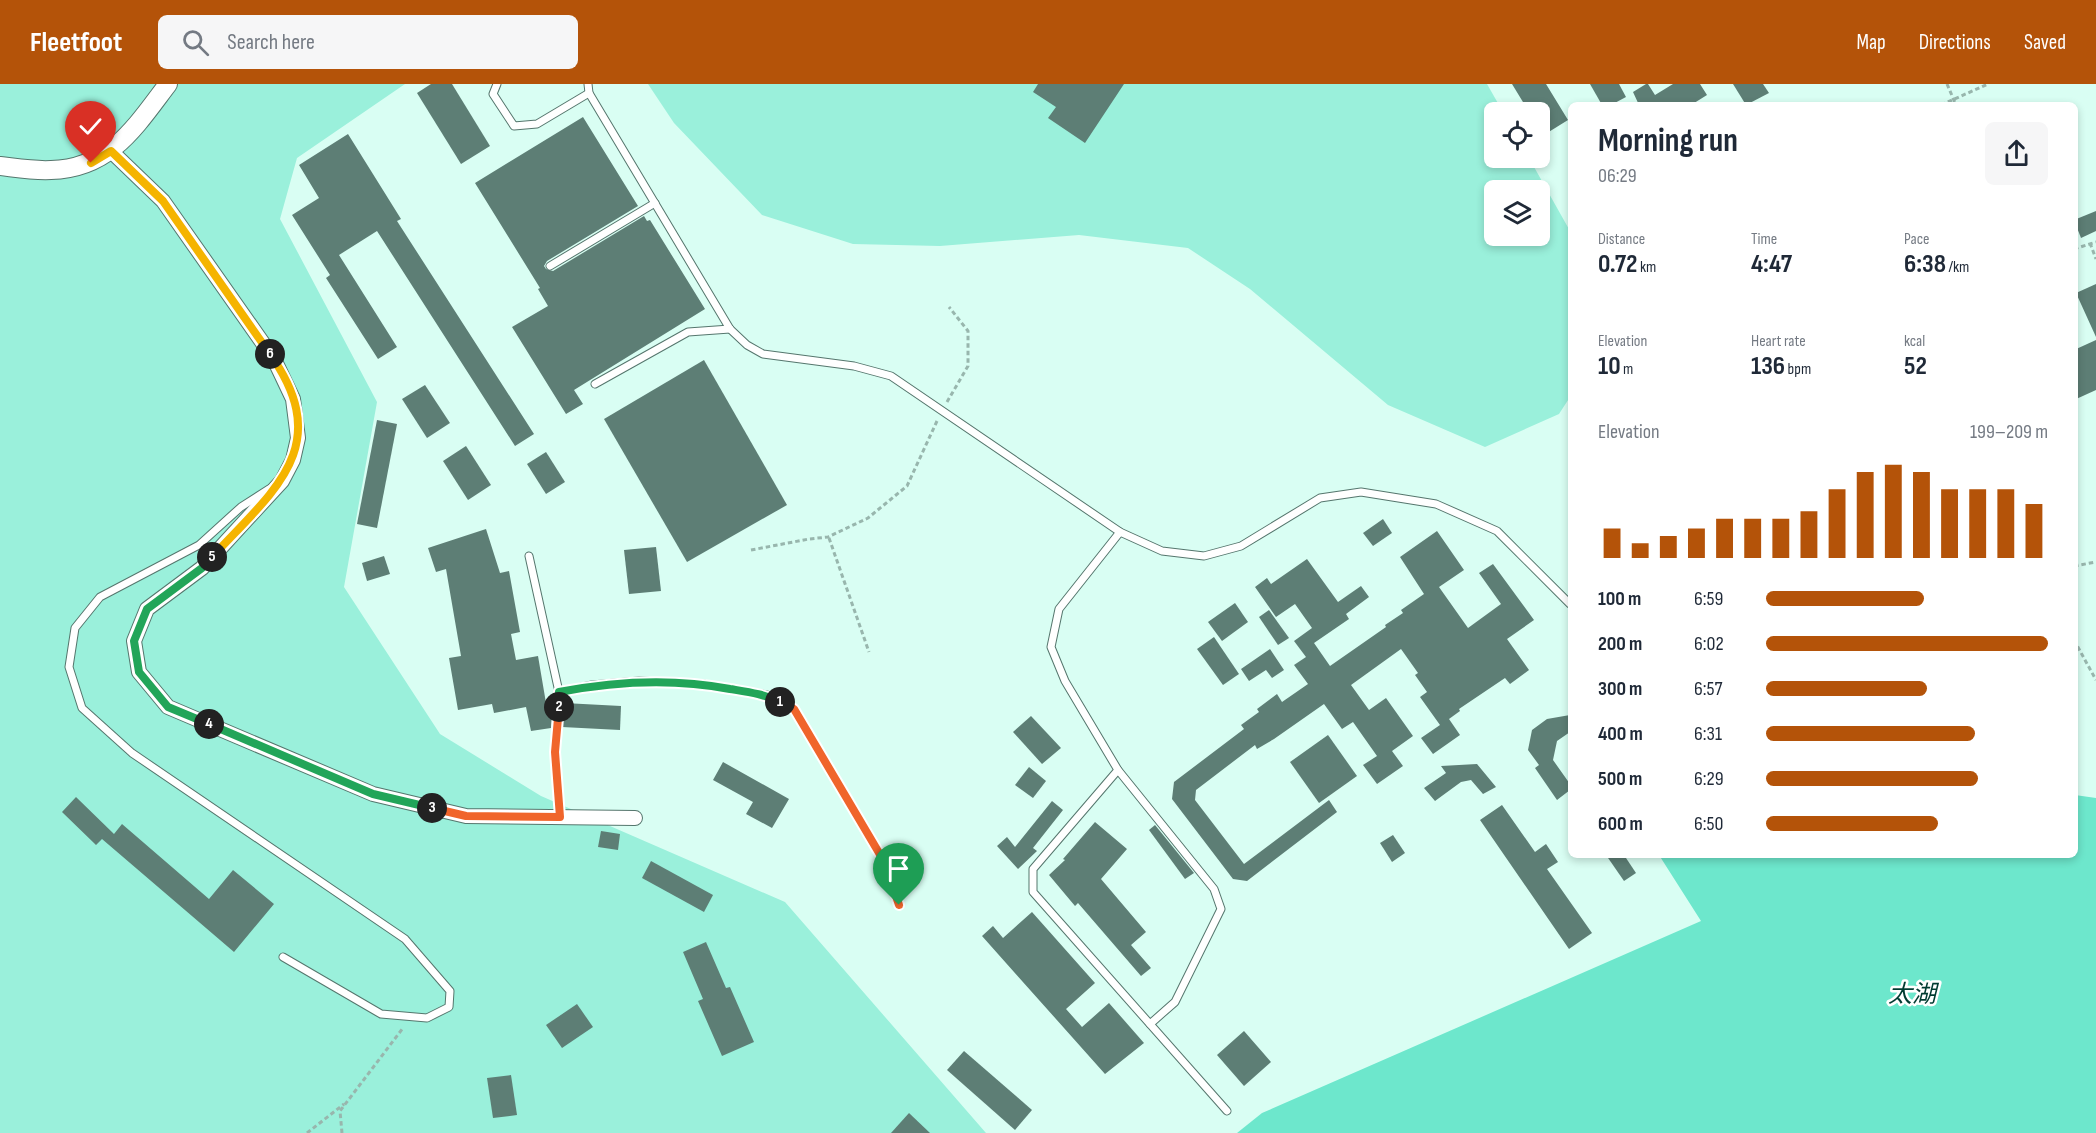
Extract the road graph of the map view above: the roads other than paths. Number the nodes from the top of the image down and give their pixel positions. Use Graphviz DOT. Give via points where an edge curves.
graph roads {
  1 [pos="168,84"];
  2 [pos="497,84"];
  3 [pos="588,84"];
  4 [pos="589,93"];
  5 [pos="111,151"];
  6 [pos="0,166"];
  7 [pos="655,203"];
  8 [pos="550,266"];
  9 [pos="730,329"];
  10 [pos="595,384"];
  11 [pos="282,481"];
  12 [pos="1120,532"];
  13 [pos="529,556"];
  14 [pos="1568,602"];
  15 [pos="559,692"];
  16 [pos="1118,770"];
  17 [pos="560,817"];
  18 [pos="635,818"];
  19 [pos="899,905"];
  20 [pos="283,957"];
  21 [pos="1150,1024"];
  22 [pos="1227,1111"];
  1 -- 5 [label="street" via="127,137"];
  2 -- 4 [label="lane" via="493,93 514,126 537,124"];
  3 -- 4 [label="lane"];
  4 -- 7 [label="lane"];
  5 -- 6 [label="street" via="91,163 52,171"];
  5 -- 11 [label="street" via="163,201 274,359 293,399 298,438"];
  7 -- 8 [label="lane"];
  7 -- 9 [label="lane"];
  9 -- 10 [label="lane" via="688,332"];
  9 -- 12 [label="lane" via="763,354 854,366 891,376"];
  11 -- 17 [label="street" via="202,568 147,609 134,641 139,672 168,707 373,794 466,816"];
  11 -- 20 [label="lane" via="241,507 199,545 100,597 75,628 69,667 82,708 132,753 405,939 450,991 449,1007 427,1018 381,1014"];
  12 -- 14 [label="lane" via="1162,551 1204,555 1241,546 1320,498 1361,492 1436,504 1497,531"];
  12 -- 16 [label="lane" via="1059,609 1051,647 1065,681"];
  13 -- 15 [label="lane"];
  15 -- 17 [label="lane" via="555,752"];
  15 -- 19 [label="lane" via="639,681 703,684 766,695 794,709 885,863"];
  16 -- 21 [label="lane" via="1214,889 1221,909 1176,1002"];
  16 -- 21 [label="lane" via="1033,869 1034,891"];
  17 -- 18 [label="street"];
  21 -- 22 [label="lane"];
}
